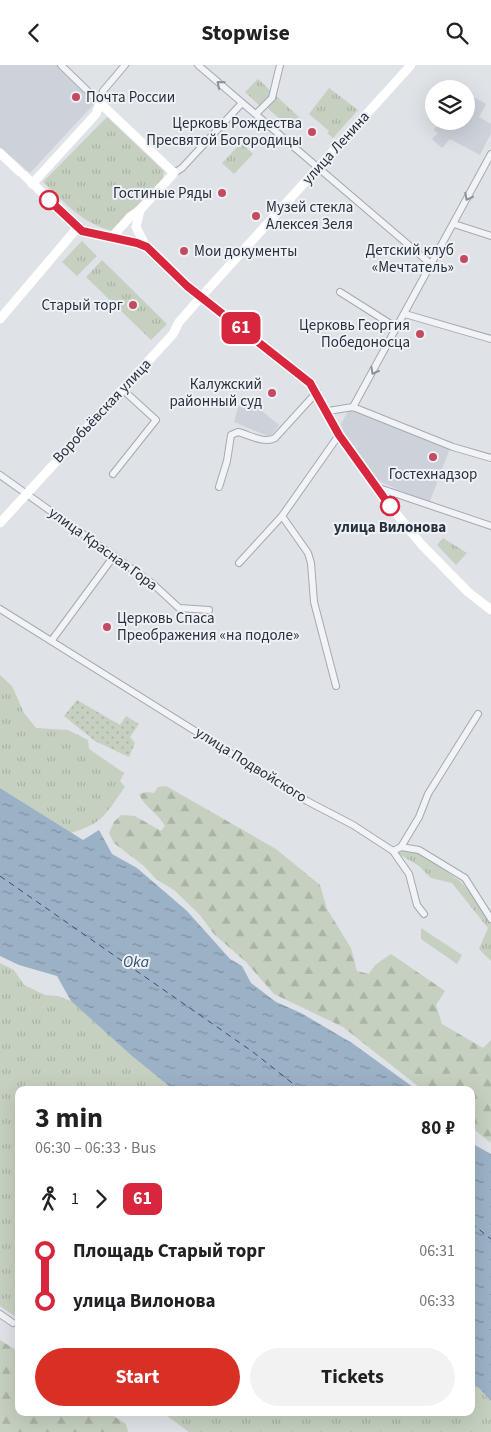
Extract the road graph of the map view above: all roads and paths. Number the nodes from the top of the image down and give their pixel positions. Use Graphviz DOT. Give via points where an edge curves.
graph roads {
  1 [pos="61,65"];
  2 [pos="125,65"];
  3 [pos="198,65"];
  4 [pos="280,65"];
  5 [pos="411,65"];
  6 [pos="100,103"];
  7 [pos="242,103"];
  8 [pos="256,114"];
  9 [pos="0,153"];
  10 [pos="491,155"];
  11 [pos="319,167"];
  12 [pos="174,173"];
  13 [pos="32,184"];
  14 [pos="140,210"];
  15 [pos="454,224"];
  16 [pos="78,227"];
  17 [pos="491,236"];
  18 [pos="110,238"];
  19 [pos="147,247"];
  20 [pos="432,265"];
  21 [pos="340,292"];
  22 [pos="201,297"];
  23 [pos="405,314"];
  24 [pos="0,319"];
  25 [pos="398,328"];
  26 [pos="491,339"];
  27 [pos="122,389"];
  28 [pos="317,392"];
  29 [pos="353,407"];
  30 [pos="328,411"];
  31 [pos="339,435"];
  32 [pos="491,458"];
  33 [pos="113,473"];
  34 [pos="0,475"];
  35 [pos="218,487"];
  36 [pos="376,487"];
  37 [pos="26,494"];
  38 [pos="282,517"];
  39 [pos="0,523"];
  40 [pos="491,525"];
  41 [pos="114,556"];
  42 [pos="239,563"];
  43 [pos="0,609"];
  44 [pos="209,610"];
  45 [pos="491,610"];
  46 [pos="52,640"];
  47 [pos="336,686"];
  48 [pos="478,714"];
  49 [pos="401,847"];
  50 [pos="393,851"];
  51 [pos="424,914"];
  52 [pos="491,919"];
  53 [pos="0,1314"];
  54 [pos="13,1323"];
  1 -- 6 [label="street"];
  2 -- 6 [label="street" via="102,91"];
  7 -- 3 [label="street, one-way"];
  4 -- 8 [label="street" via="272,97"];
  5 -- 11 [label="main road, улица Ленина"];
  6 -- 12 [label="main road"];
  6 -- 13 [label="main road" via="96,114"];
  7 -- 8 [label="street"];
  7 -- 12 [label="street" via="182,169"];
  8 -- 11 [label="street"];
  9 -- 13 [label="main road"];
  10 -- 15 [label="street, one-way"];
  11 -- 20 [label="street"];
  11 -- 22 [label="main road, улица Ленина"];
  12 -- 14 [label="main road"];
  13 -- 16 [label="main road"];
  14 -- 18 [label="main road"];
  14 -- 19 [label="main road" via="136,227"];
  15 -- 17 [label="street"];
  15 -- 20 [label="street"];
  16 -- 18 [label="main road"];
  16 -- 24 [label="main road"];
  18 -- 19 [label="main road"];
  19 -- 22 [label="main road"];
  20 -- 23 [label="street"];
  21 -- 25 [label="street"];
  22 -- 27 [label="main road, Воробьёвская улица" via="173,334"];
  22 -- 28 [label="main road" via="310,383"];
  23 -- 25 [label="street"];
  23 -- 26 [label="street"];
  25 -- 29 [label="street, one-way"];
  27 -- 33 [label="street" via="156,420"];
  27 -- 37 [label="main road, Воробьёвская улица"];
  28 -- 30 [label="main road"];
  28 -- 35 [label="street" via="276,438 263,440 238,431 231,435"];
  29 -- 30 [label="street"];
  29 -- 32 [label="street" via="445,444"];
  30 -- 31 [label="main road"];
  31 -- 36 [label="main road"];
  31 -- 38 [label="street"];
  34 -- 37 [label="street, улица Красная Гора"];
  36 -- 40 [label="street"];
  36 -- 45 [label="main road" via="420,544"];
  37 -- 39 [label="main road, Воробьёвская улица"];
  37 -- 41 [label="street, улица Красная Гора"];
  38 -- 42 [label="street"];
  38 -- 47 [label="street" via="308,553 314,602"];
  41 -- 44 [label="street, улица Красная Гора" via="179,608"];
  41 -- 46 [label="street"];
  43 -- 46 [label="street, улица Подвойского"];
  46 -- 50 [label="street, улица Подвойского" via="307,801"];
  48 -- 49 [label="street" via="428,795"];
  49 -- 50 [label="street"];
  49 -- 52 [label="street" via="419,850 465,878"];
  50 -- 51 [label="street" via="409,874 417,905"];
  53 -- 54 [label="street"];
}
